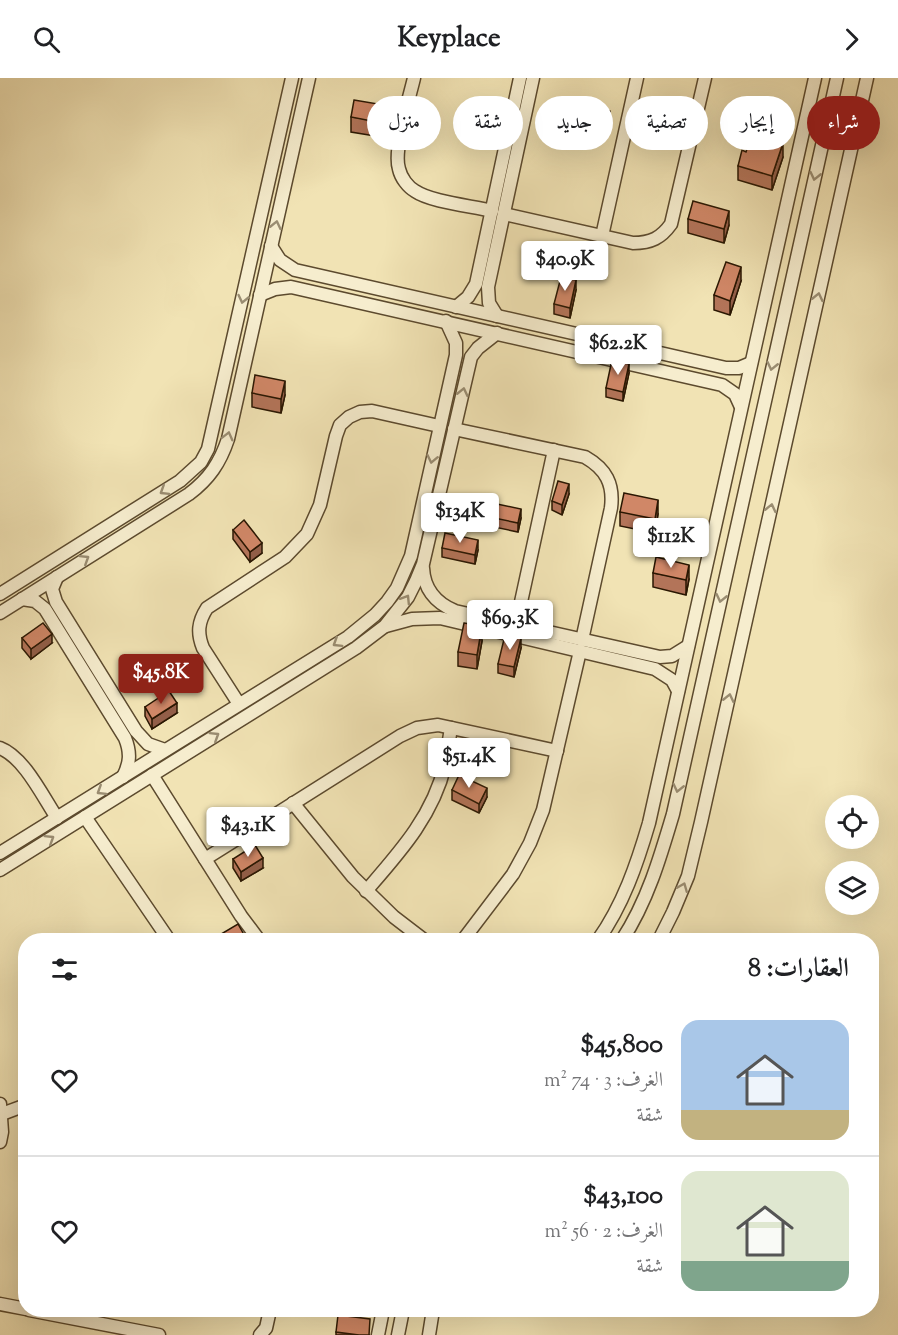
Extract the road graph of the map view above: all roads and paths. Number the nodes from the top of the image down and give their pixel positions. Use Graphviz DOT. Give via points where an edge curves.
graph roads {
  1 [pos="292,78"];
  2 [pos="309,78"];
  3 [pos="414,78"];
  4 [pos="520,78"];
  5 [pos="533,78"];
  6 [pos="638,78"];
  7 [pos="705,78"];
  8 [pos="815,78"];
  9 [pos="837,78"];
  10 [pos="867,78"];
  11 [pos="498,212"];
  12 [pos="602,236"];
  13 [pos="271,246"];
  14 [pos="260,295"];
  15 [pos="456,307"];
  16 [pos="497,316"];
  17 [pos="446,321"];
  18 [pos="496,333"];
  19 [pos="751,363"];
  20 [pos="741,407"];
  21 [pos="439,426"];
  22 [pos="454,429"];
  23 [pos="554,450"];
  24 [pos="423,564"];
  25 [pos="57,577"];
  26 [pos="0,594"];
  27 [pos="22,599"];
  28 [pos="0,613"];
  29 [pos="516,625"];
  30 [pos="385,626"];
  31 [pos="581,646"];
  32 [pos="688,646"];
  33 [pos="678,691"];
  34 [pos="239,704"];
  35 [pos="451,728"];
  36 [pos="0,748"];
  37 [pos="165,750"];
  38 [pos="557,751"];
  39 [pos="152,775"];
  40 [pos="123,777"];
  41 [pos="293,803"];
  42 [pos="85,817"];
  43 [pos="57,819"];
  44 [pos="0,853"];
  45 [pos="205,859"];
  46 [pos="0,870"];
  47 [pos="366,891"];
  48 [pos="164,933"];
  49 [pos="254,933"];
  50 [pos="415,933"];
  51 [pos="468,933"];
  52 [pos="602,933"];
  53 [pos="626,933"];
  54 [pos="663,933"];
  55 [pos="18,1107"];
  56 [pos="1,1109"];
  57 [pos="0,1142"];
  58 [pos="0,1304"];
  59 [pos="18,1307"];
  60 [pos="83,1317"];
  61 [pos="268,1317"];
  62 [pos="382,1317"];
  63 [pos="384,1317"];
  64 [pos="432,1317"];
  65 [pos="399,1329"];
  66 [pos="159,1335"];
  67 [pos="260,1335"];
  68 [pos="378,1335"];
  69 [pos="429,1335"];
  1 -- 26 [label="street, one-way" via="208,449 201,462 180,481"];
  13 -- 2 [label="street, one-way"];
  3 -- 11 [label="street" via="398,154 398,168 405,182 415,192 429,197"];
  4 -- 11 [label="street"];
  5 -- 11 [label="street"];
  6 -- 12 [label="street"];
  7 -- 12 [label="street" via="671,224 656,240 645,243"];
  8 -- 19 [label="street"];
  9 -- 53 [label="street, one-way" via="673,814 645,898"];
  54 -- 10 [label="street, one-way" via="688,876 701,822"];
  11 -- 12 [label="street"];
  11 -- 15 [label="street" via="476,284"];
  11 -- 16 [label="street" via="487,295"];
  13 -- 14 [label="street"];
  13 -- 15 [label="street" via="280,260 295,270"];
  14 -- 17 [label="street" via="291,287"];
  25 -- 14 [label="street, one-way" via="189,495 214,471 228,439"];
  15 -- 16 [label="street"];
  16 -- 19 [label="street" via="726,368"];
  17 -- 18 [label="street"];
  17 -- 21 [label="street" via="456,343 456,355"];
  18 -- 20 [label="street" via="722,386 735,394"];
  22 -- 18 [label="street, one-way" via="471,357"];
  19 -- 20 [label="street"];
  20 -- 32 [label="street"];
  21 -- 34 [label="street, one-way" via="411,556 397,588 362,627"];
  21 -- 34 [label="street" via="372,411 349,417 336,436 320,505 307,534 285,556 207,608 199,627 203,648"];
  22 -- 23 [label="street"];
  22 -- 24 [label="street"];
  23 -- 29 [label="street"];
  23 -- 31 [label="street" via="596,463 610,483 613,496"];
  24 -- 29 [label="street" via="427,588 444,606"];
  30 -- 24 [label="street, one-way" via="408,597"];
  25 -- 27 [label="street"];
  25 -- 37 [label="street" via="52,590 56,602 136,731 148,744"];
  27 -- 28 [label="street"];
  27 -- 40 [label="street" via="35,601 45,609 125,738 129,758"];
  29 -- 31 [label="street"];
  30 -- 31 [label="street" via="440,618"];
  39 -- 30 [label="street, one-way"];
  31 -- 32 [label="street" via="660,657 672,656"];
  31 -- 33 [label="street" via="655,669 667,675"];
  31 -- 38 [label="street"];
  32 -- 33 [label="street"];
  33 -- 52 [label="street" via="640,853"];
  34 -- 37 [label="street"];
  35 -- 38 [label="street"];
  35 -- 41 [label="street" via="428,726 408,732"];
  35 -- 47 [label="street" via="444,766 428,810 402,850"];
  36 -- 43 [label="street" via="13,754"];
  37 -- 40 [label="street"];
  38 -- 51 [label="street" via="531,843"];
  39 -- 42 [label="street"];
  39 -- 45 [label="street"];
  40 -- 43 [label="street, one-way"];
  41 -- 45 [label="street"];
  41 -- 47 [label="street"];
  46 -- 42 [label="street, one-way"];
  42 -- 48 [label="street"];
  43 -- 44 [label="street"];
  45 -- 49 [label="street"];
  47 -- 50 [label="street"];
  55 -- 56 [label="street"];
  56 -- 57 [label="street"];
  58 -- 59 [label="street"];
  60 -- 66 [label="street"];
  61 -- 67 [label="street"];
  62 -- 68 [label="street"];
  63 -- 65 [label="street"];
  64 -- 69 [label="street"];
}
